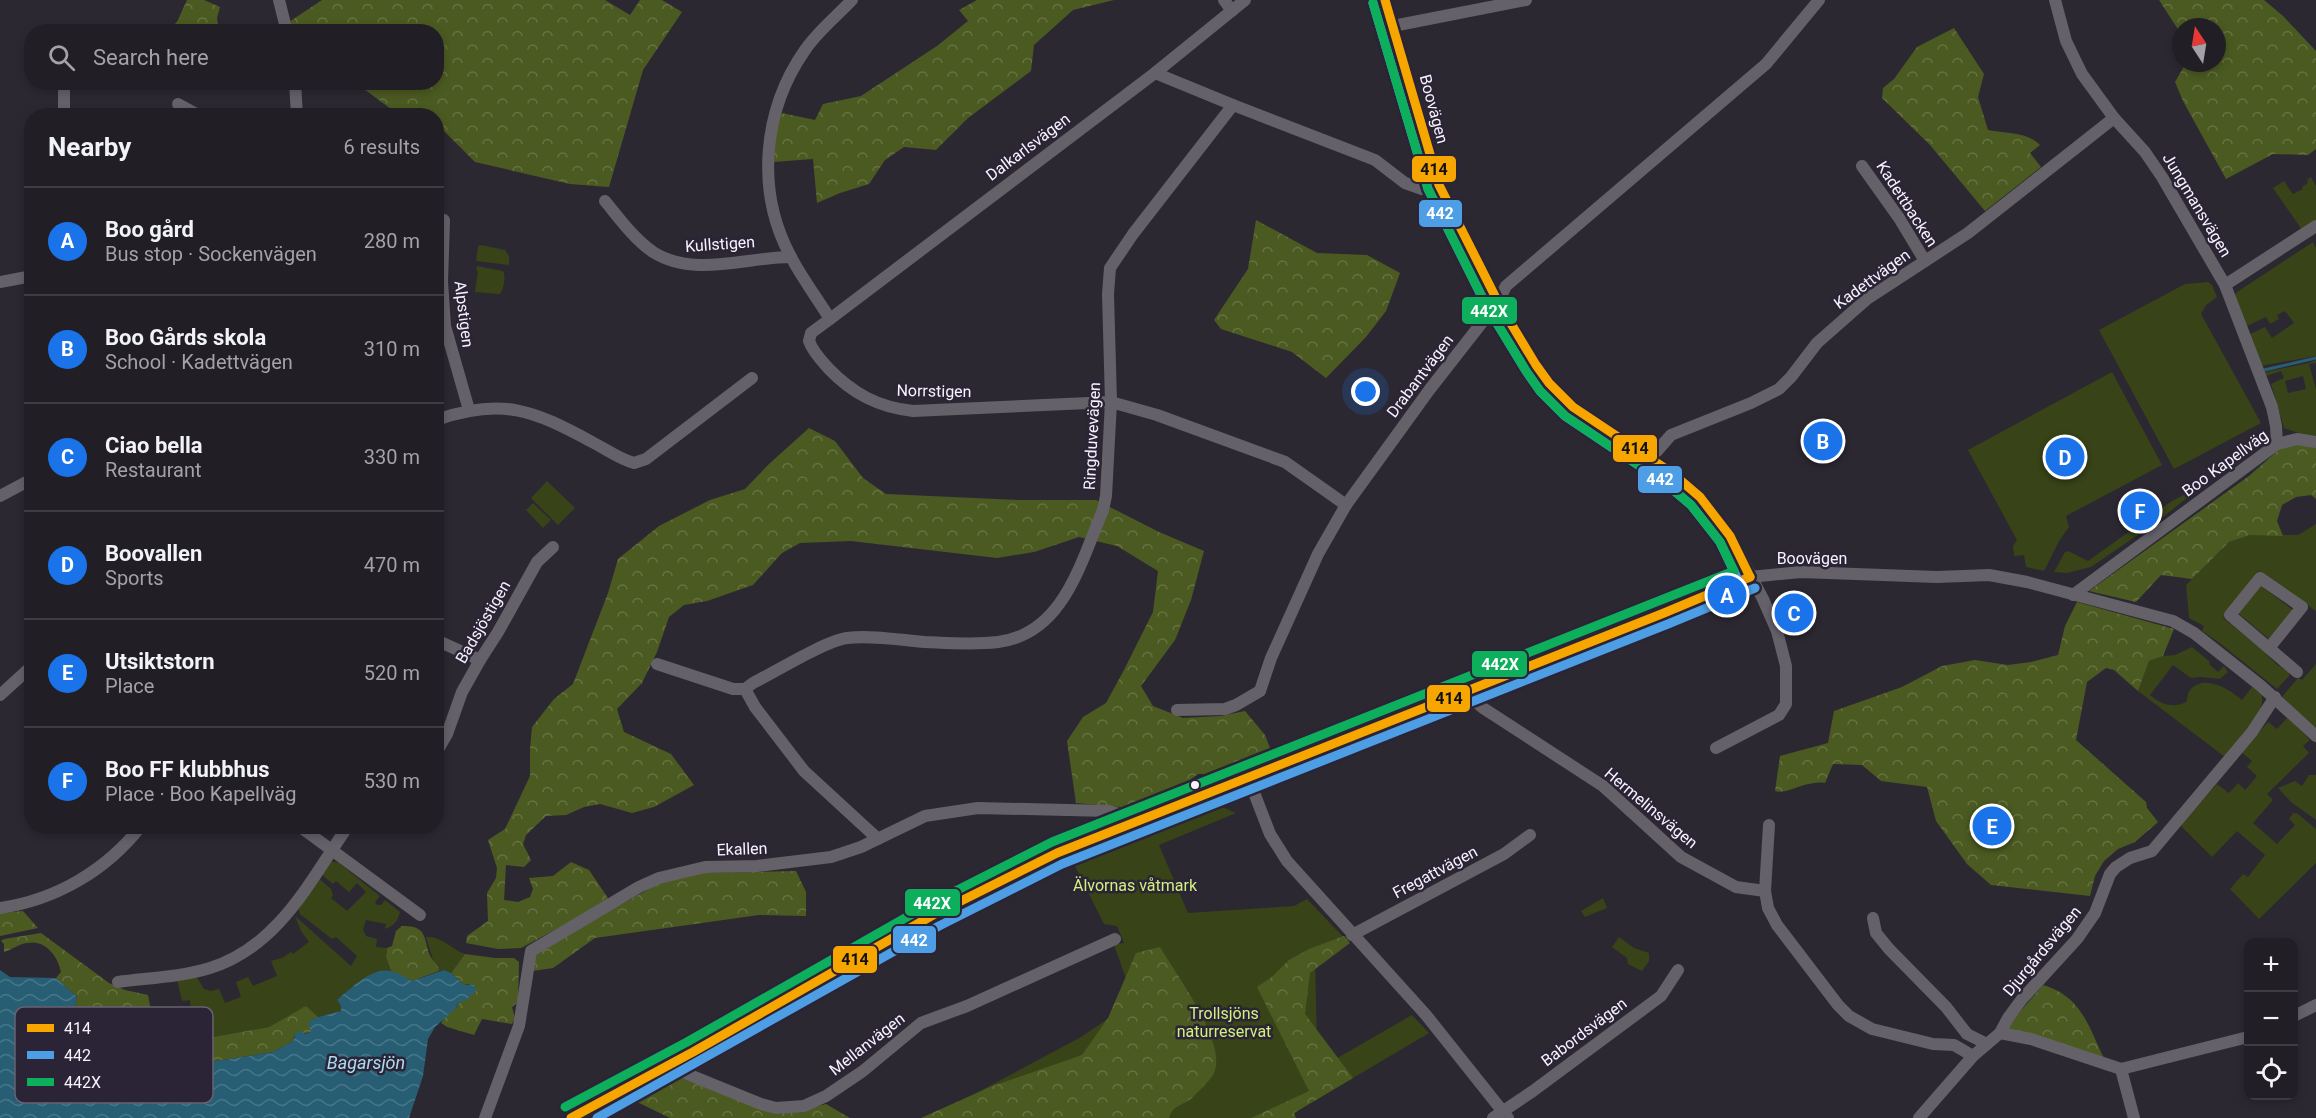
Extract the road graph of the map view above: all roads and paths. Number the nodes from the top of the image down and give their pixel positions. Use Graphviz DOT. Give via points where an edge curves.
graph roads {
  1 [pos="279,0"];
  2 [pos="852,0"];
  3 [pos="1224,0"];
  4 [pos="1245,0"];
  5 [pos="1385,0"];
  6 [pos="1526,0"];
  7 [pos="1819,0"];
  8 [pos="2055,0"];
  9 [pos="1232,11"];
  10 [pos="284,24"];
  11 [pos="1394,26"];
  12 [pos="1155,74"];
  13 [pos="64,90"];
  14 [pos="295,90"];
  15 [pos="178,104"];
  16 [pos="1233,105"];
  17 [pos="64,108"];
  18 [pos="185,108"];
  19 [pos="297,108"];
  20 [pos="2114,118"];
  21 [pos="1862,166"];
  22 [pos="1422,189"];
  23 [pos="605,201"];
  24 [pos="2316,226"];
  25 [pos="791,257"];
  26 [pos="1925,261"];
  27 [pos="24,278"];
  28 [pos="0,282"];
  29 [pos="2225,285"];
  30 [pos="1498,302"];
  31 [pos="444,311"];
  32 [pos="830,319"];
  33 [pos="752,378"];
  34 [pos="1111,402"];
  35 [pos="469,410"];
  36 [pos="444,418"];
  37 [pos="2316,442"];
  38 [pos="2277,444"];
  39 [pos="1650,459"];
  40 [pos="24,483"];
  41 [pos="0,496"];
  42 [pos="1346,505"];
  43 [pos="553,547"];
  44 [pos="1750,577"];
  45 [pos="2073,595"];
  46 [pos="444,644"];
  47 [pos="2269,648"];
  48 [pos="480,660"];
  49 [pos="657,664"];
  50 [pos="2297,672"];
  51 [pos="24,673"];
  52 [pos="745,689"];
  53 [pos="1464,692"];
  54 [pos="0,695"];
  55 [pos="2275,697"];
  56 [pos="1177,710"];
  57 [pos="2316,736"];
  58 [pos="444,739"];
  59 [pos="1716,748"];
  60 [pos="1248,777"];
  61 [pos="1138,820"];
  62 [pos="1768,825"];
  63 [pos="133,834"];
  64 [pos="309,834"];
  65 [pos="343,834"];
  66 [pos="1530,835"];
  67 [pos="878,839"];
  68 [pos="331,851"];
  69 [pos="1765,891"];
  70 [pos="0,908"];
  71 [pos="420,915"];
  72 [pos="1873,918"];
  73 [pos="1352,935"];
  74 [pos="1115,939"];
  75 [pos="1678,970"];
  76 [pos="118,982"];
  77 [pos="2316,1005"];
  78 [pos="2298,1014"];
  79 [pos="2000,1033"];
  80 [pos="2244,1038"];
  81 [pos="1987,1044"];
  82 [pos="1973,1056"];
  83 [pos="670,1067"];
  84 [pos="2121,1069"];
  85 [pos="1501,1116"];
  86 [pos="485,1118"];
  87 [pos="571,1118"];
  88 [pos="1919,1118"];
  89 [pos="2134,1118"];
  1 -- 10 [label="street"];
  2 -- 25 [label="street" via="807,47 787,80 774,113 768,149 769,191"];
  3 -- 9 [label="street"];
  4 -- 9 [label="street, Dalkarlsvägen"];
  5 -- 11 [label="street, Boovägen"];
  6 -- 11 [label="street"];
  7 -- 30 [label="street, Drabantvägen" via="1766,64 1506,286"];
  8 -- 20 [label="street, Jungmansvägen" via="2074,59"];
  9 -- 12 [label="street, Dalkarlsvägen"];
  11 -- 30 [label="street, Boovägen" via="1439,185"];
  12 -- 16 [label="street"];
  12 -- 32 [label="street, Dalkarlsvägen"];
  13 -- 17 [label="street"];
  14 -- 19 [label="street"];
  15 -- 18 [label="street"];
  16 -- 22 [label="street" via="1375,160 1405,183"];
  16 -- 34 [label="street, Ringduvevägen" via="1110,268"];
  20 -- 26 [label="street, Kadettvägen" via="1983,222"];
  20 -- 29 [label="street, Jungmansvägen" via="2162,177"];
  21 -- 26 [label="street, Kadettbacken"];
  23 -- 25 [label="street, Kullstigen" via="642,243 672,261 697,265"];
  24 -- 29 [label="street"];
  25 -- 32 [label="street"];
  26 -- 39 [label="street, Kadettvägen" via="1875,293 1814,345 1779,388 1671,435"];
  27 -- 28 [label="street"];
  29 -- 38 [label="street, Jungmansvägen" via="2272,407"];
  30 -- 39 [label="street, Boovägen" via="1536,365 1560,395"];
  30 -- 42 [label="street, Drabantvägen"];
  31 -- 35 [label="street, Alpstigen"];
  32 -- 34 [label="street, Norrstigen" via="811,333 811,346 848,388 887,407 935,411"];
  33 -- 35 [label="street" via="646,459 634,463 550,420 507,409"];
  34 -- 42 [label="street, Norrstigen" via="1285,462"];
  34 -- 52 [label="street, Ringduvevägen" via="1103,510 1070,586 1044,623 1014,639 999,642 958,644 846,638"];
  35 -- 36 [label="street"];
  37 -- 38 [label="street, Boo Kapellväg" via="2297,439"];
  38 -- 45 [label="street, Boo Kapellväg"];
  39 -- 44 [label="street, Boovägen" via="1686,484 1715,515"];
  40 -- 41 [label="street"];
  42 -- 56 [label="street, Drabantvägen" via="1318,554 1260,691 1225,709"];
  43 -- 48 [label="street, Badsjöstigen" via="537,562"];
  44 -- 45 [label="street, Boovägen" via="1801,573 1989,575"];
  44 -- 53 [label="street"];
  44 -- 59 [label="street" via="1777,631 1785,666 1786,704 1779,715"];
  45 -- 55 [label="street, Boovägen" via="2176,622"];
  46 -- 48 [label="street"];
  47 -- 47 [label="street" via="2230,615 2260,578 2302,607"];
  47 -- 50 [label="street"];
  48 -- 58 [label="street, Badsjöstigen" via="462,692"];
  49 -- 52 [label="street" via="733,689"];
  51 -- 54 [label="street"];
  52 -- 67 [label="street" via="804,771"];
  53 -- 60 [label="street"];
  53 -- 69 [label="street, Hermelinsvägen" via="1603,786 1681,857 1736,888"];
  55 -- 57 [label="street, Boovägen"];
  55 -- 79 [label="street, Djurgårdsvägen" via="2252,732 2152,851 2121,862 2110,874 2089,924 2022,999"];
  60 -- 61 [label="street"];
  60 -- 73 [label="street" via="1278,849"];
  61 -- 67 [label="street, Ekallen" via="1109,811 978,808 925,816"];
  61 -- 83 [label="street" via="1009,875"];
  62 -- 69 [label="street"];
  63 -- 70 [label="street" via="109,859 80,880 44,897"];
  64 -- 68 [label="street"];
  65 -- 68 [label="street"];
  66 -- 73 [label="street, Fregattvägen" via="1504,854"];
  67 -- 86 [label="street, Ekallen" via="831,857 680,872 639,887 531,951 519,1026"];
  68 -- 71 [label="street"];
  68 -- 76 [label="street" via="282,921 231,960 190,973"];
  69 -- 82 [label="street" via="1777,925 1838,1005 1860,1024 1891,1035 1954,1045"];
  72 -- 81 [label="street" via="1876,933 1889,949 1967,1034"];
  73 -- 85 [label="street" via="1426,1015"];
  74 -- 83 [label="street, Mellanvägen" via="921,1023 862,1071 804,1106 776,1108 762,1104"];
  75 -- 85 [label="street, Babordsvägen" via="1660,996"];
  77 -- 78 [label="street"];
  79 -- 81 [label="street, Djurgårdsvägen"];
  79 -- 84 [label="street" via="2031,1039"];
  80 -- 84 [label="street"];
  81 -- 82 [label="street, Djurgårdsvägen"];
  82 -- 88 [label="street, Djurgårdsvägen"];
  83 -- 87 [label="street"];
  84 -- 89 [label="street"];
}
